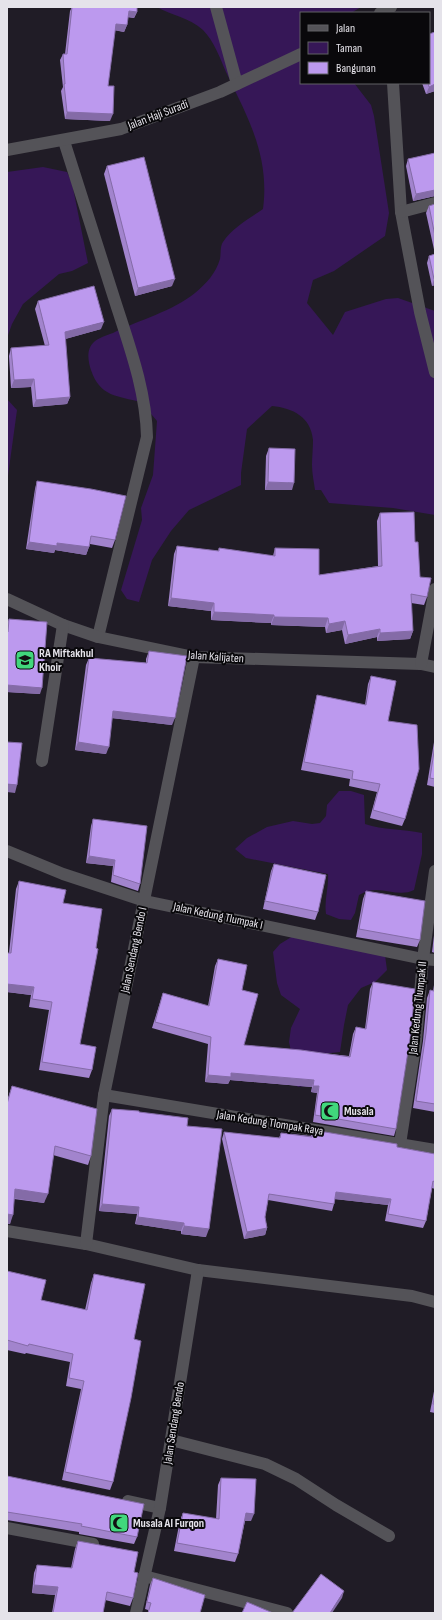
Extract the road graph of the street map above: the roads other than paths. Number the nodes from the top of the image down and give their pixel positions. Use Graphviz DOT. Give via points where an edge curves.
graph roads {
  1 [pos="216,7"];
  2 [pos="300,54"];
  3 [pos="237,84"];
  4 [pos="393,84"];
  5 [pos="64,140"];
  6 [pos="7,150"];
  7 [pos="435,203"];
  8 [pos="401,212"];
  9 [pos="435,372"];
  10 [pos="435,589"];
  11 [pos="7,599"];
  12 [pos="63,624"];
  13 [pos="98,638"];
  14 [pos="194,657"];
  15 [pos="421,664"];
  16 [pos="435,667"];
  17 [pos="42,761"];
  18 [pos="7,851"];
  19 [pos="435,871"];
  20 [pos="145,900"];
  21 [pos="423,959"];
  22 [pos="435,960"];
  23 [pos="104,1095"];
  24 [pos="400,1144"];
  25 [pos="435,1150"];
  26 [pos="7,1231"];
  27 [pos="86,1244"];
  28 [pos="198,1270"];
  29 [pos="435,1302"];
  30 [pos="171,1440"];
  31 [pos="114,1498"];
  32 [pos="160,1508"];
  33 [pos="7,1528"];
  34 [pos="389,1536"];
  35 [pos="104,1546"];
  36 [pos="144,1576"];
  37 [pos="136,1613"];
  38 [pos="287,1613"];
  1 -- 3 [label="street"];
  2 -- 3 [label="street, Jalan Haji Suradi"];
  3 -- 5 [label="street, Jalan Haji Suradi" via="121,130"];
  4 -- 8 [label="street"];
  5 -- 6 [label="street, Jalan Haji Suradi"];
  5 -- 13 [label="street" via="124,329 147,414 147,437"];
  7 -- 8 [label="street"];
  8 -- 9 [label="street" via="420,312"];
  10 -- 15 [label="street"];
  11 -- 12 [label="street, Jalan Kalijaten"];
  12 -- 13 [label="street, Jalan Kalijaten"];
  12 -- 17 [label="street"];
  13 -- 14 [label="street, Jalan Kalijaten"];
  14 -- 15 [label="street, Jalan Kalijaten"];
  14 -- 20 [label="street, Jalan Sendang Bendo I"];
  15 -- 16 [label="street, Jalan Kalijaten"];
  18 -- 20 [label="street, Jalan Kedung Tlumpak I" via="64,874"];
  19 -- 21 [label="street, Jalan Kedung Tlumpak II"];
  20 -- 21 [label="street, Jalan Kedung Tlumpak I"];
  20 -- 23 [label="street, Jalan Sendang Bendo I"];
  21 -- 22 [label="street, Jalan Kedung Tlumpak I"];
  21 -- 24 [label="street, Jalan Kedung Tlumpak II" via="416,1040"];
  23 -- 24 [label="street, Jalan Kedung Tlompak Raya"];
  23 -- 27 [label="street, Jalan Sendang Bendo I"];
  24 -- 25 [label="street, Jalan Kedung Tlompak Raya"];
  26 -- 27 [label="street"];
  27 -- 28 [label="street"];
  28 -- 29 [label="street" via="412,1296"];
  28 -- 30 [label="street, Jalan Sendang Bendo"];
  30 -- 32 [label="street, Jalan Sendang Bendo"];
  30 -- 34 [label="street" via="266,1464 296,1479"];
  31 -- 32 [label="street"];
  32 -- 36 [label="street, Jalan Sendang Bendo" via="145,1554"];
  33 -- 35 [label="street"];
  36 -- 37 [label="street, Jalan Sendang Bendo"];
  36 -- 38 [label="street"];
}
